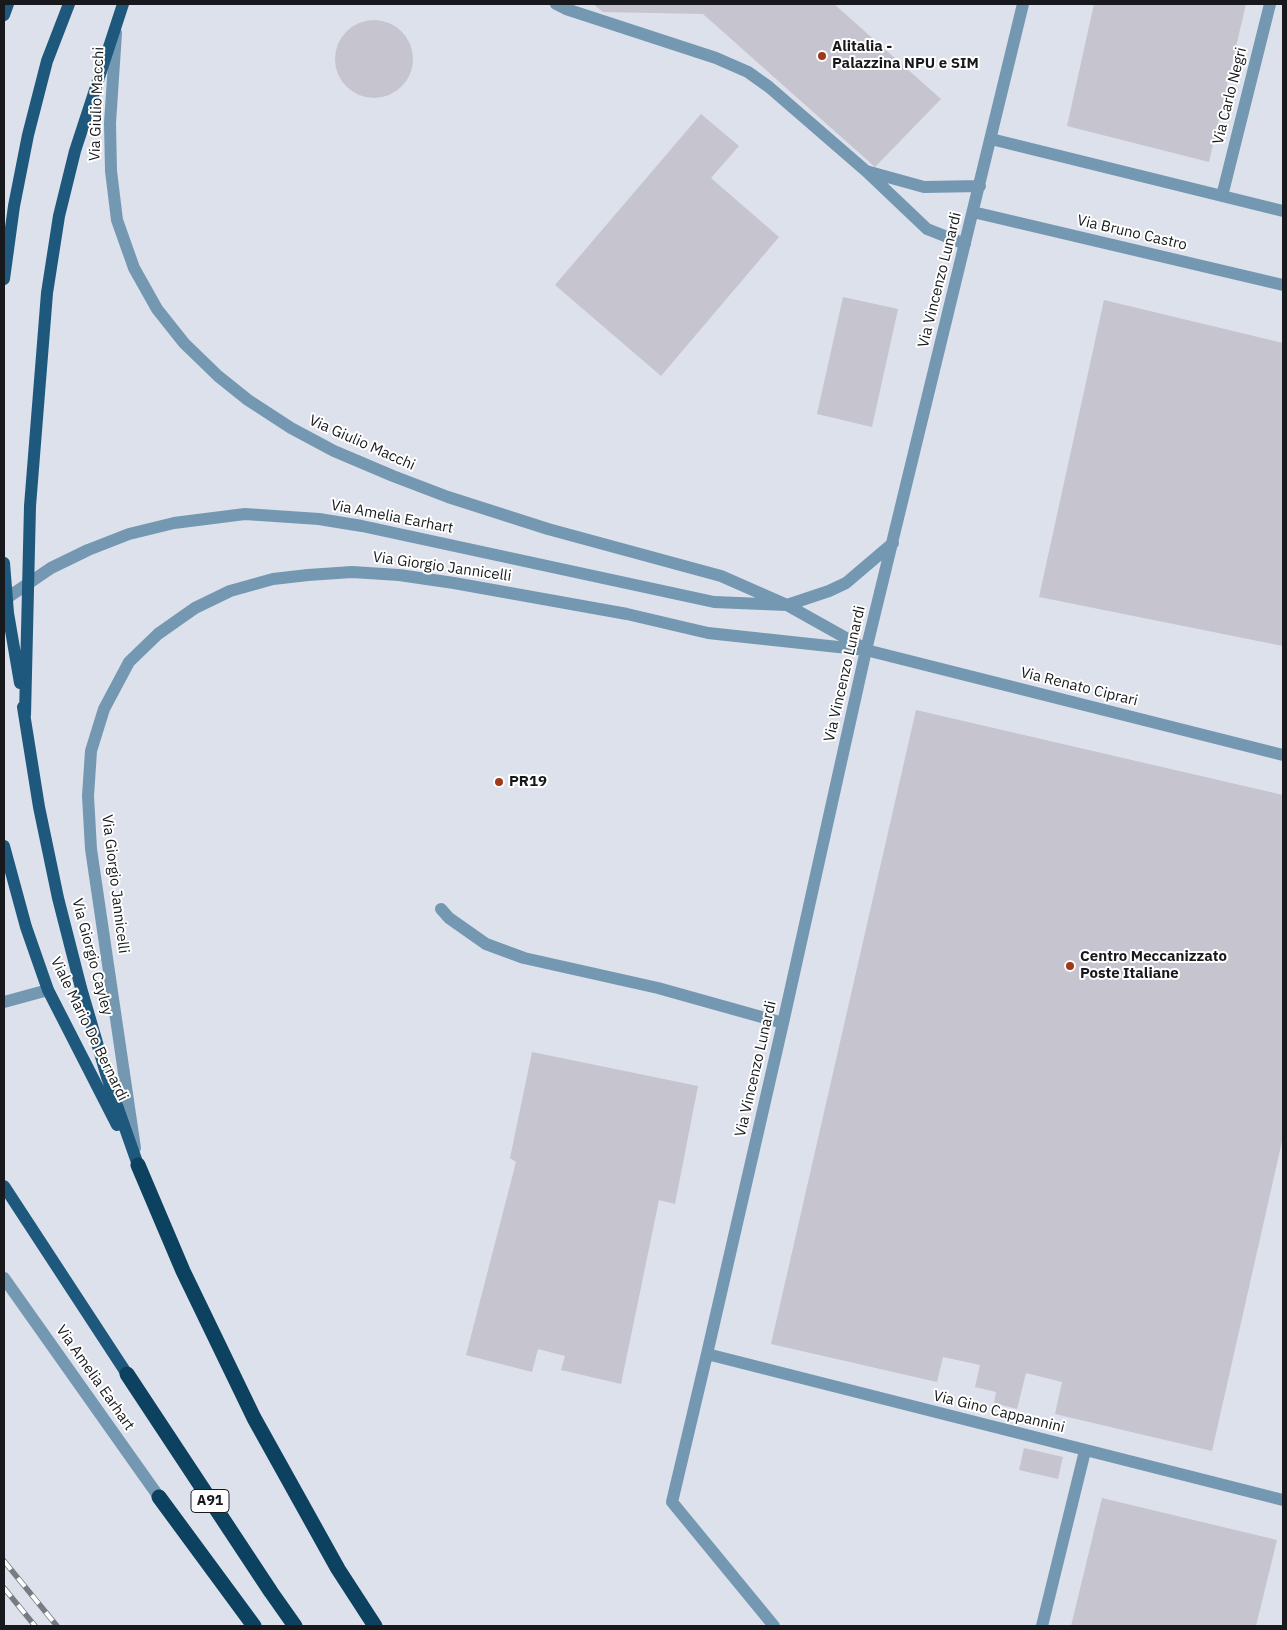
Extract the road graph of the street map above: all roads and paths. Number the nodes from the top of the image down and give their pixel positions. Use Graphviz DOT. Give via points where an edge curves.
graph roads {
  1 [pos="8,4"];
  2 [pos="69,4"];
  3 [pos="123,4"];
  4 [pos="556,4"];
  5 [pos="1023,4"];
  6 [pos="1270,4"];
  7 [pos="4,15"];
  8 [pos="116,23"];
  9 [pos="991,138"];
  10 [pos="866,171"];
  11 [pos="980,186"];
  12 [pos="1222,196"];
  13 [pos="1283,211"];
  14 [pos="973,212"];
  15 [pos="966,244"];
  16 [pos="4,279"];
  17 [pos="1283,285"];
  18 [pos="893,543"];
  19 [pos="4,563"];
  20 [pos="4,600"];
  21 [pos="787,605"];
  22 [pos="866,650"];
  23 [pos="25,715"];
  24 [pos="1283,755"];
  25 [pos="4,846"];
  26 [pos="441,909"];
  27 [pos="48,990"];
  28 [pos="4,1002"];
  29 [pos="783,1023"];
  30 [pos="138,1165"];
  31 [pos="4,1186"];
  32 [pos="4,1278"];
  33 [pos="708,1354"];
  34 [pos="127,1374"];
  35 [pos="1085,1451"];
  36 [pos="159,1497"];
  37 [pos="1283,1500"];
  38 [pos="254,1626"];
  39 [pos="294,1626"];
  40 [pos="375,1626"];
  41 [pos="774,1626"];
  42 [pos="1042,1626"];
  1 -- 7 [label="main road"];
  2 -- 16 [label="main road" via="47,62 28,135"];
  3 -- 8 [label="main road"];
  4 -- 10 [label="street" via="716,58 748,72"];
  5 -- 9 [label="street, Via Vincenzo Lunardi"];
  6 -- 12 [label="street, Via Carlo Negri"];
  8 -- 21 [label="street, Via Giulio Macchi" via="110,123 117,220 134,268 157,309 184,343 218,376 291,428 334,451 393,476 548,529 721,576"];
  8 -- 23 [label="main road" via="74,151 59,216 47,292 30,506"];
  9 -- 11 [label="street, Via Vincenzo Lunardi"];
  9 -- 12 [label="street"];
  10 -- 11 [label="street" via="924,188"];
  10 -- 15 [label="street" via="927,229"];
  11 -- 14 [label="street, Via Vincenzo Lunardi"];
  12 -- 13 [label="street"];
  14 -- 15 [label="street, Via Vincenzo Lunardi"];
  14 -- 17 [label="street, Via Bruno Castro"];
  15 -- 18 [label="street, Via Vincenzo Lunardi"];
  18 -- 21 [label="street" via="846,583"];
  18 -- 22 [label="street, Via Vincenzo Lunardi"];
  19 -- 23 [label="main road, Via Giorgio Cayley" via="8,613"];
  20 -- 21 [label="street, Via Amelia Earhart" via="51,568 129,534 174,523 245,514 319,519 362,526 714,602"];
  21 -- 22 [label="street, Via Giulio Macchi"];
  22 -- 24 [label="street, Via Renato Ciprari"];
  22 -- 29 [label="street, Via Vincenzo Lunardi"];
  22 -- 30 [label="street, Via Giorgio Jannicelli" via="708,633 627,614 473,586 352,572 273,579 230,591 195,608 158,634 129,662 104,709 91,751 88,796 91,849"];
  23 -- 30 [label="main road, Via Giorgio Cayley" via="39,807 58,898 94,1033"];
  25 -- 27 [label="main road, Viale Mario De Bernardi" via="26,927"];
  26 -- 29 [label="street" via="486,944 524,958 658,988"];
  27 -- 28 [label="street"];
  27 -- 30 [label="main road, Viale Mario De Bernardi"];
  29 -- 33 [label="street, Via Vincenzo Lunardi"];
  30 -- 40 [label="highway, Via Giorgio Cayley" via="183,1271 254,1418 338,1569"];
  31 -- 34 [label="main road"];
  32 -- 36 [label="street, Via Amelia Earhart"];
  33 -- 35 [label="street, Via Gino Cappannini"];
  33 -- 41 [label="street, Via Vincenzo Lunardi" via="672,1502"];
  34 -- 39 [label="highway, A91"];
  35 -- 37 [label="street, Via Gino Cappannini"];
  35 -- 42 [label="street"];
  36 -- 38 [label="highway"];
}
